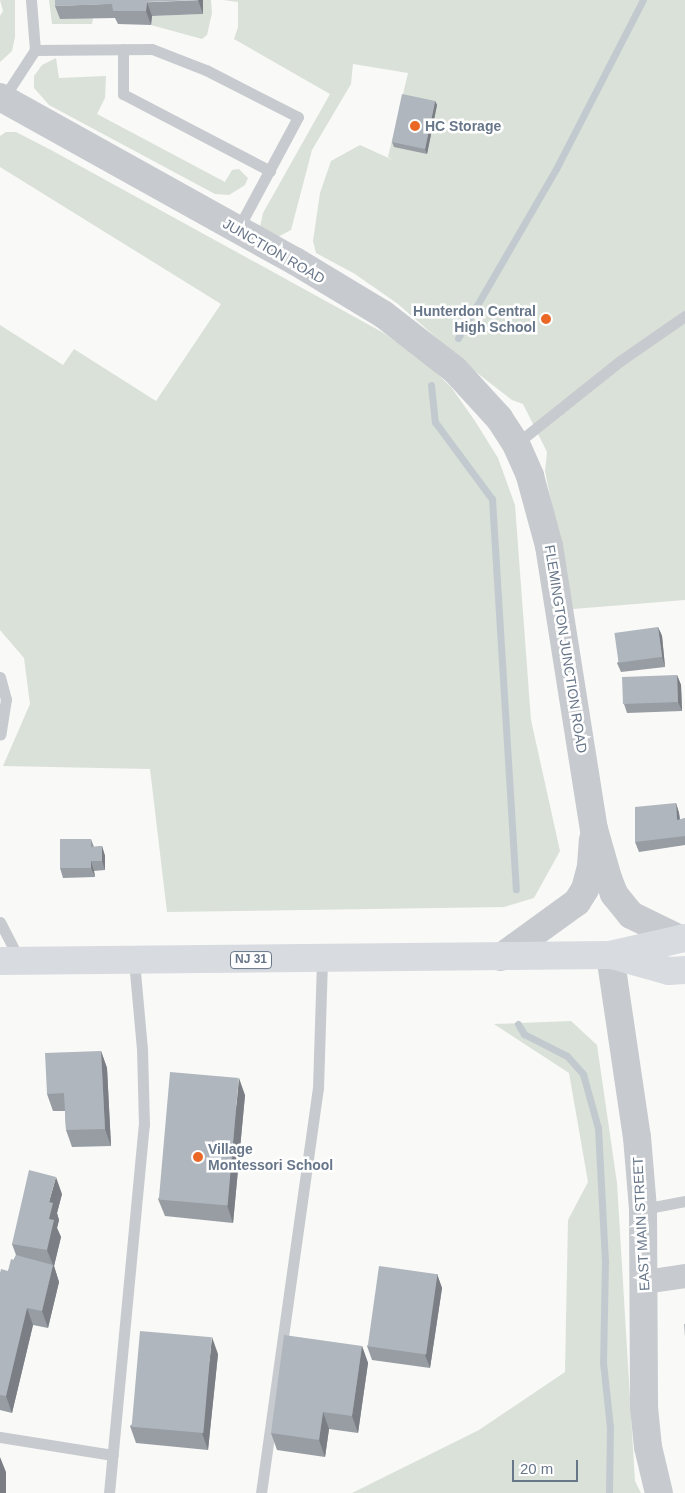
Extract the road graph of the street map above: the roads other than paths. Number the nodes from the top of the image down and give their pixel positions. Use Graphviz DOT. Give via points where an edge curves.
graph roads {
  1 [pos="32,0"];
  2 [pos="123,49"];
  3 [pos="35,50"];
  4 [pos="1,100"];
  5 [pos="270,171"];
  6 [pos="238,230"];
  7 [pos="685,316"];
  8 [pos="516,444"];
  9 [pos="0,677"];
  10 [pos="0,735"];
  11 [pos="594,829"];
  12 [pos="0,922"];
  13 [pos="681,938"];
  14 [pos="610,955"];
  15 [pos="501,957"];
  16 [pos="322,960"];
  17 [pos="10,961"];
  18 [pos="134,961"];
  19 [pos="685,970"];
  20 [pos="685,1201"];
  21 [pos="643,1209"];
  22 [pos="685,1276"];
  23 [pos="645,1282"];
  24 [pos="0,1437"];
  25 [pos="113,1455"];
  26 [pos="261,1492"];
  27 [pos="109,1493"];
  28 [pos="659,1493"];
  1 -- 3 [label="lane"];
  2 -- 3 [label="lane"];
  2 -- 5 [label="lane" via="124,94"];
  2 -- 5 [label="lane" via="152,49 174,54 298,117"];
  3 -- 4 [label="lane"];
  4 -- 6 [label="street, JUNCTION ROAD"];
  5 -- 6 [label="lane"];
  6 -- 8 [label="street, JUNCTION ROAD" via="383,314 422,342 478,393"];
  7 -- 8 [label="lane" via="620,361"];
  8 -- 11 [label="street, FLEMINGTON JUNCTION ROAD" via="540,507 557,582"];
  9 -- 10 [label="lane" via="6,699"];
  11 -- 13 [label="street" via="608,878 622,906 631,915"];
  11 -- 15 [label="street" via="592,866 577,902"];
  12 -- 17 [label="lane"];
  13 -- 14 [label="highway, NJ 31"];
  14 -- 15 [label="highway, NJ 31"];
  14 -- 19 [label="highway, NJ 31" via="668,971"];
  14 -- 21 [label="street, EAST MAIN STREET" via="632,1099"];
  15 -- 16 [label="highway, NJ 31"];
  16 -- 18 [label="highway, NJ 31"];
  16 -- 26 [label="lane" via="318,1088"];
  17 -- 18 [label="highway, NJ 31"];
  18 -- 25 [label="lane" via="142,1049 144,1125"];
  20 -- 21 [label="lane"];
  21 -- 23 [label="street, EAST MAIN STREET"];
  22 -- 23 [label="street"];
  23 -- 28 [label="street, EAST MAIN STREET" via="644,1407 648,1447"];
  24 -- 25 [label="lane"];
  25 -- 27 [label="lane"];
}
